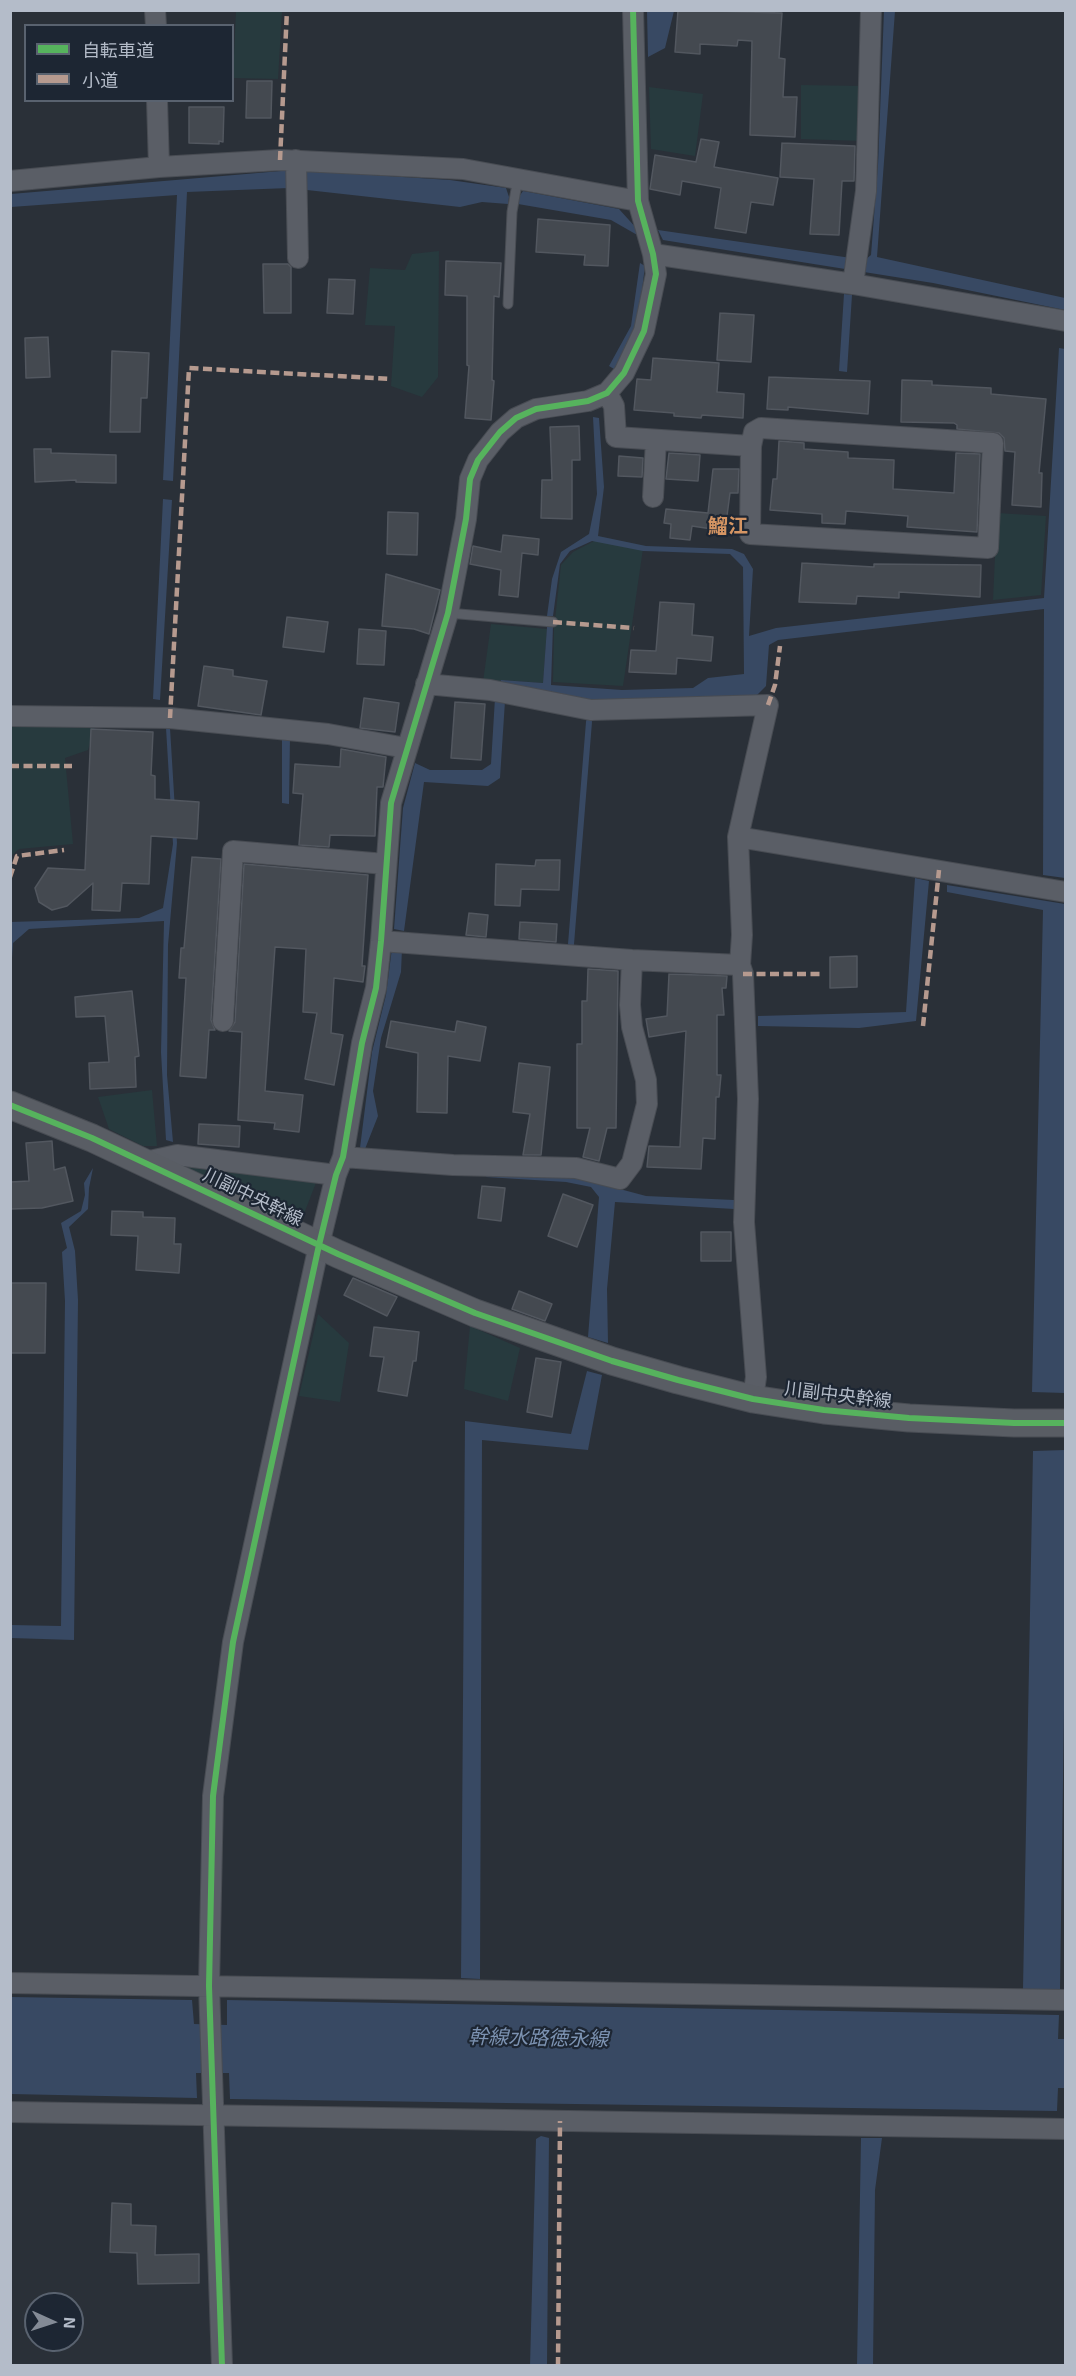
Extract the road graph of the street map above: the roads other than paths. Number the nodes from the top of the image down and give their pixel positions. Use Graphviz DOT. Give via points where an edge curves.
graph roads {
  1 [pos="633,10"];
  2 [pos="872,10"];
  3 [pos="157,102"];
  4 [pos="296,160"];
  5 [pos="159,166"];
  6 [pos="518,178"];
  7 [pos="10,181"];
  8 [pos="638,201"];
  9 [pos="653,254"];
  10 [pos="298,258"];
  11 [pos="854,280"];
  12 [pos="508,304"];
  13 [pos="1065,321"];
  14 [pos="607,393"];
  15 [pos="656,440"];
  16 [pos="751,446"];
  17 [pos="653,496"];
  18 [pos="448,613"];
  19 [pos="553,622"];
  20 [pos="426,684"];
  21 [pos="10,716"];
  22 [pos="406,748"];
  23 [pos="738,837"];
  24 [pos="385,864"];
  25 [pos="1065,892"];
  26 [pos="381,941"];
  27 [pos="632,960"];
  28 [pos="740,965"];
  29 [pos="223,1021"];
  30 [pos="10,1105"];
  31 [pos="343,1156"];
  32 [pos="145,1162"];
  33 [pos="336,1175"];
  34 [pos="319,1245"];
  35 [pos="753,1399"];
  36 [pos="1065,1423"];
  37 [pos="10,1983"];
  38 [pos="209,1986"];
  39 [pos="1065,2000"];
  40 [pos="10,2112"];
  41 [pos="214,2116"];
  42 [pos="1065,2129"];
  43 [pos="222,2366"];
  1 -- 8 [label="street"];
  2 -- 11 [label="street" via="866,191"];
  3 -- 5 [label="street"];
  4 -- 5 [label="street"];
  4 -- 6 [label="street" via="463,169"];
  4 -- 10 [label="street"];
  5 -- 7 [label="street"];
  6 -- 8 [label="street"];
  6 -- 12 [label="lane" via="512,213"];
  8 -- 9 [label="street"];
  9 -- 11 [label="street"];
  9 -- 14 [label="street" via="656,274 644,331 624,374"];
  11 -- 13 [label="street"];
  14 -- 15 [label="street" via="614,406 616,437"];
  14 -- 18 [label="street" via="516,417 478,460 470,479"];
  15 -- 16 [label="street"];
  15 -- 17 [label="street"];
  16 -- 16 [label="street" via="754,432 761,428 993,442 988,548 750,534"];
  18 -- 19 [label="lane"];
  18 -- 20 [label="street"];
  20 -- 22 [label="street"];
  20 -- 23 [label="street" via="490,690 591,710 768,705"];
  21 -- 22 [label="street" via="170,718 328,734"];
  22 -- 24 [label="street" via="391,803"];
  23 -- 25 [label="street"];
  23 -- 28 [label="street"];
  24 -- 26 [label="street"];
  24 -- 29 [label="street" via="233,851"];
  26 -- 27 [label="street"];
  26 -- 31 [label="street" via="376,988 362,1043"];
  27 -- 28 [label="street"];
  27 -- 31 [label="street" via="632,1027 646,1080 647,1104 632,1163 620,1179 576,1168 453,1165"];
  28 -- 35 [label="street" via="748,1099 744,1222 756,1377"];
  30 -- 32 [label="street, 川副中央幹線"];
  31 -- 33 [label="street"];
  32 -- 33 [label="street" via="177,1155"];
  32 -- 34 [label="street, 川副中央幹線"];
  33 -- 34 [label="street"];
  34 -- 35 [label="street, 川副中央幹線" via="476,1313 583,1352"];
  34 -- 38 [label="street" via="233,1642 213,1796"];
  35 -- 36 [label="street, 川副中央幹線" via="909,1418"];
  37 -- 38 [label="street"];
  38 -- 39 [label="street"];
  38 -- 41 [label="street"];
  40 -- 41 [label="street"];
  41 -- 42 [label="street"];
  41 -- 43 [label="street"];
}
